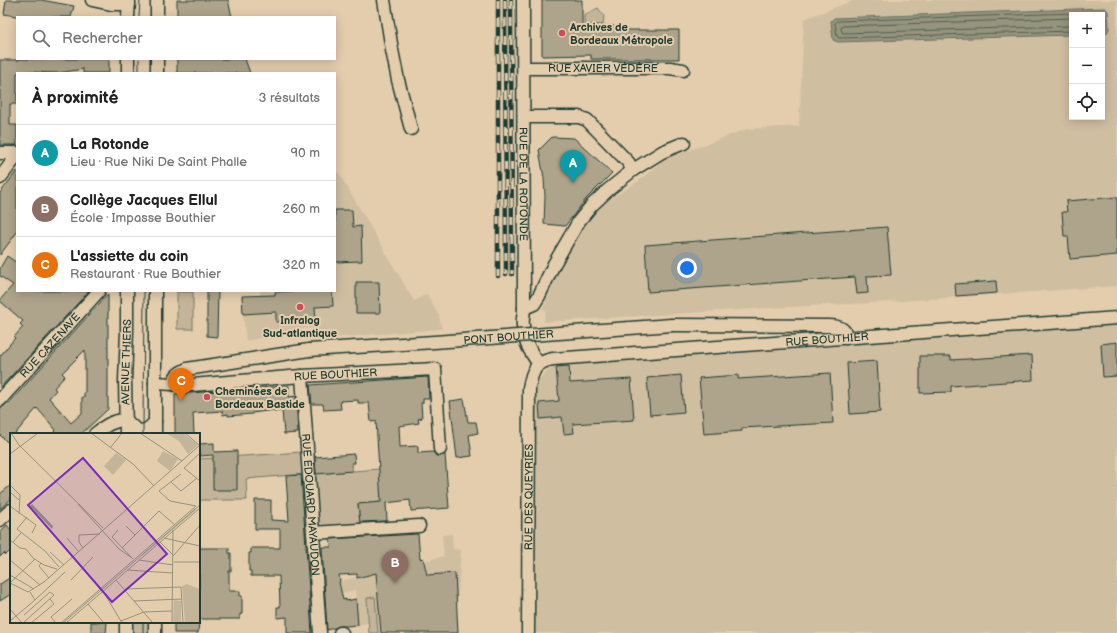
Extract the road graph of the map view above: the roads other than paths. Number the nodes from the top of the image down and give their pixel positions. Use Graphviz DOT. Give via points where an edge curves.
graph roads {
  1 [pos="92,0"];
  2 [pos="157,0"];
  3 [pos="384,0"];
  4 [pos="523,0"];
  5 [pos="128,2"];
  6 [pos="128,16"];
  7 [pos="157,16"];
  8 [pos="128,60"];
  9 [pos="157,60"];
  10 [pos="524,68"];
  11 [pos="683,70"];
  12 [pos="128,72"];
  13 [pos="157,72"];
  14 [pos="524,117"];
  15 [pos="411,129"];
  16 [pos="684,143"];
  17 [pos="0,153"];
  18 [pos="15,153"];
  19 [pos="633,170"];
  20 [pos="0,178"];
  21 [pos="97,292"];
  22 [pos="127,292"];
  23 [pos="156,292"];
  24 [pos="524,308"];
  25 [pos="1117,318"];
  26 [pos="846,338"];
  27 [pos="539,364"];
  28 [pos="302,376"];
  29 [pos="156,383"];
  30 [pos="173,384"];
  31 [pos="0,400"];
  32 [pos="126,420"];
  33 [pos="155,422"];
  34 [pos="96,433"];
  35 [pos="126,433"];
  36 [pos="155,433"];
  37 [pos="440,449"];
  38 [pos="10,511"];
  39 [pos="0,520"];
  40 [pos="419,526"];
  41 [pos="313,533"];
  42 [pos="320,633"];
  43 [pos="528,633"];
  1 -- 5 [label="street" via="111,4"];
  2 -- 7 [label="street"];
  3 -- 15 [label="street" via="398,80"];
  4 -- 10 [label="street, RUE DE LA ROTONDE"];
  5 -- 6 [label="street"];
  8 -- 12 [label="street"];
  9 -- 13 [label="street"];
  10 -- 11 [label="street, RUE XAVIER VÉDÈRE"];
  10 -- 14 [label="street, RUE DE LA ROTONDE"];
  14 -- 19 [label="street" via="579,117 586,120"];
  14 -- 24 [label="street, RUE DE LA ROTONDE"];
  16 -- 19 [label="street" via="662,152"];
  17 -- 18 [label="street"];
  18 -- 20 [label="street" via="13,162"];
  19 -- 24 [label="street" via="608,190 579,220 534,304"];
  21 -- 31 [label="street, RUE CAZENAVE"];
  22 -- 32 [label="street, AVENUE THIERS"];
  23 -- 29 [label="street"];
  24 -- 27 [label="street, RUE DE LA ROTONDE" via="522,324 526,343"];
  25 -- 26 [label="street, RUE BOUTHIER"];
  26 -- 27 [label="street, RUE BOUTHIER" via="553,359"];
  26 -- 30 [label="street, PONT BOUTHIER, bridge" via="844,330 839,326 672,325 310,350 187,369 175,377"];
  27 -- 43 [label="street, RUE DES QUEYRIES" via="534,370 529,388"];
  28 -- 30 [label="street, RUE BOUTHIER" via="192,385"];
  28 -- 37 [label="street, RUE BOUTHIER" via="435,369"];
  28 -- 41 [label="street, RUE ÉDOUARD MAYAUDON"];
  29 -- 30 [label="street, RUE BOUTHIER"];
  29 -- 33 [label="street"];
  32 -- 33 [label="street" via="138,431 150,428"];
  32 -- 34 [label="street" via="110,423"];
  32 -- 35 [label="street, AVENUE THIERS"];
  33 -- 36 [label="street"];
  38 -- 39 [label="street"];
  40 -- 41 [label="street"];
  41 -- 42 [label="street, RUE ÉDOUARD MAYAUDON"];
}
